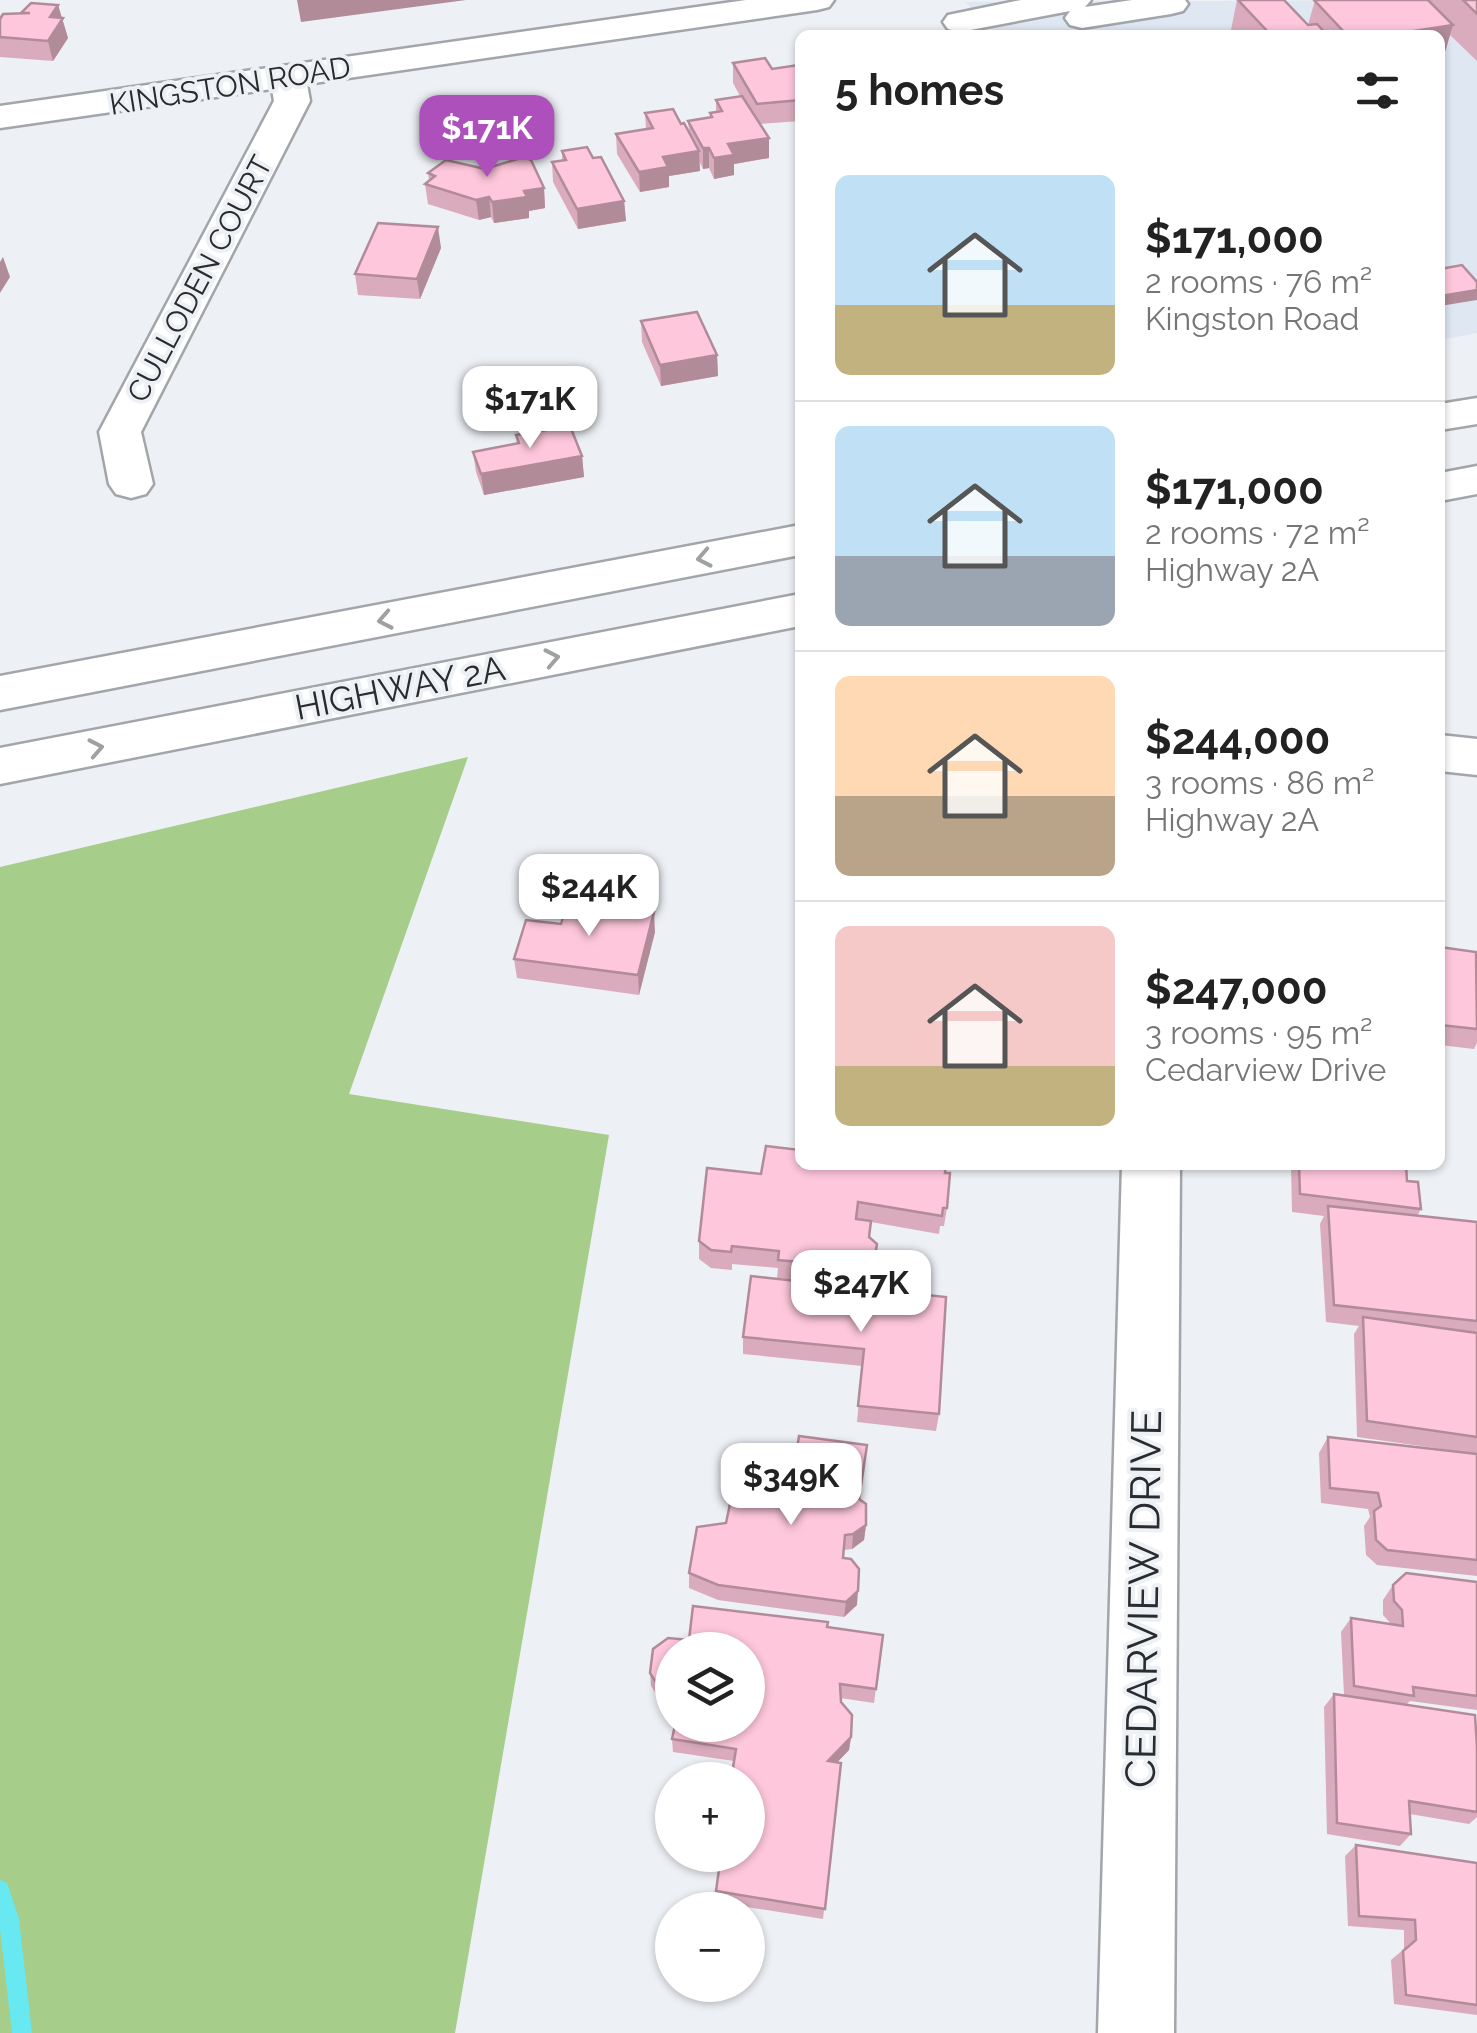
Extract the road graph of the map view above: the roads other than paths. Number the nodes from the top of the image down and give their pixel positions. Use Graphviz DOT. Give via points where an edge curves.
graph roads {
  1 [pos="817,0"];
  2 [pos="1169,2"];
  3 [pos="764,4"];
  4 [pos="682,9"];
  5 [pos="1077,11"];
  6 [pos="958,19"];
  7 [pos="1189,30"];
  8 [pos="288,76"];
  9 [pos="0,118"];
  10 [pos="1477,410"];
  11 [pos="1445,417"];
  12 [pos="1477,480"];
  13 [pos="132,484"];
  14 [pos="1445,486"];
  15 [pos="795,541"];
  16 [pos="795,611"];
  17 [pos="0,693"];
  18 [pos="1445,754"];
  19 [pos="1477,757"];
  20 [pos="0,766"];
  21 [pos="1150,1170"];
  22 [pos="1136,2033"];
  1 -- 3 [label="main road, KINGSTON ROAD"];
  2 -- 5 [label="main road"];
  2 -- 7 [label="main road"];
  3 -- 4 [label="main road, KINGSTON ROAD"];
  4 -- 8 [label="main road, KINGSTON ROAD" via="548,25"];
  5 -- 6 [label="main road"];
  8 -- 9 [label="main road, KINGSTON ROAD"];
  8 -- 13 [label="main road, CULLODEN COURT" via="292,101 120,432"];
  10 -- 11 [label="main road"];
  12 -- 14 [label="main road"];
  15 -- 17 [label="main road, HIGHWAY 2A, one-way"];
  20 -- 16 [label="main road, HIGHWAY 2A, one-way"];
  18 -- 19 [label="main road"];
  21 -- 22 [label="main road, CEDARVIEW DRIVE"];
}
